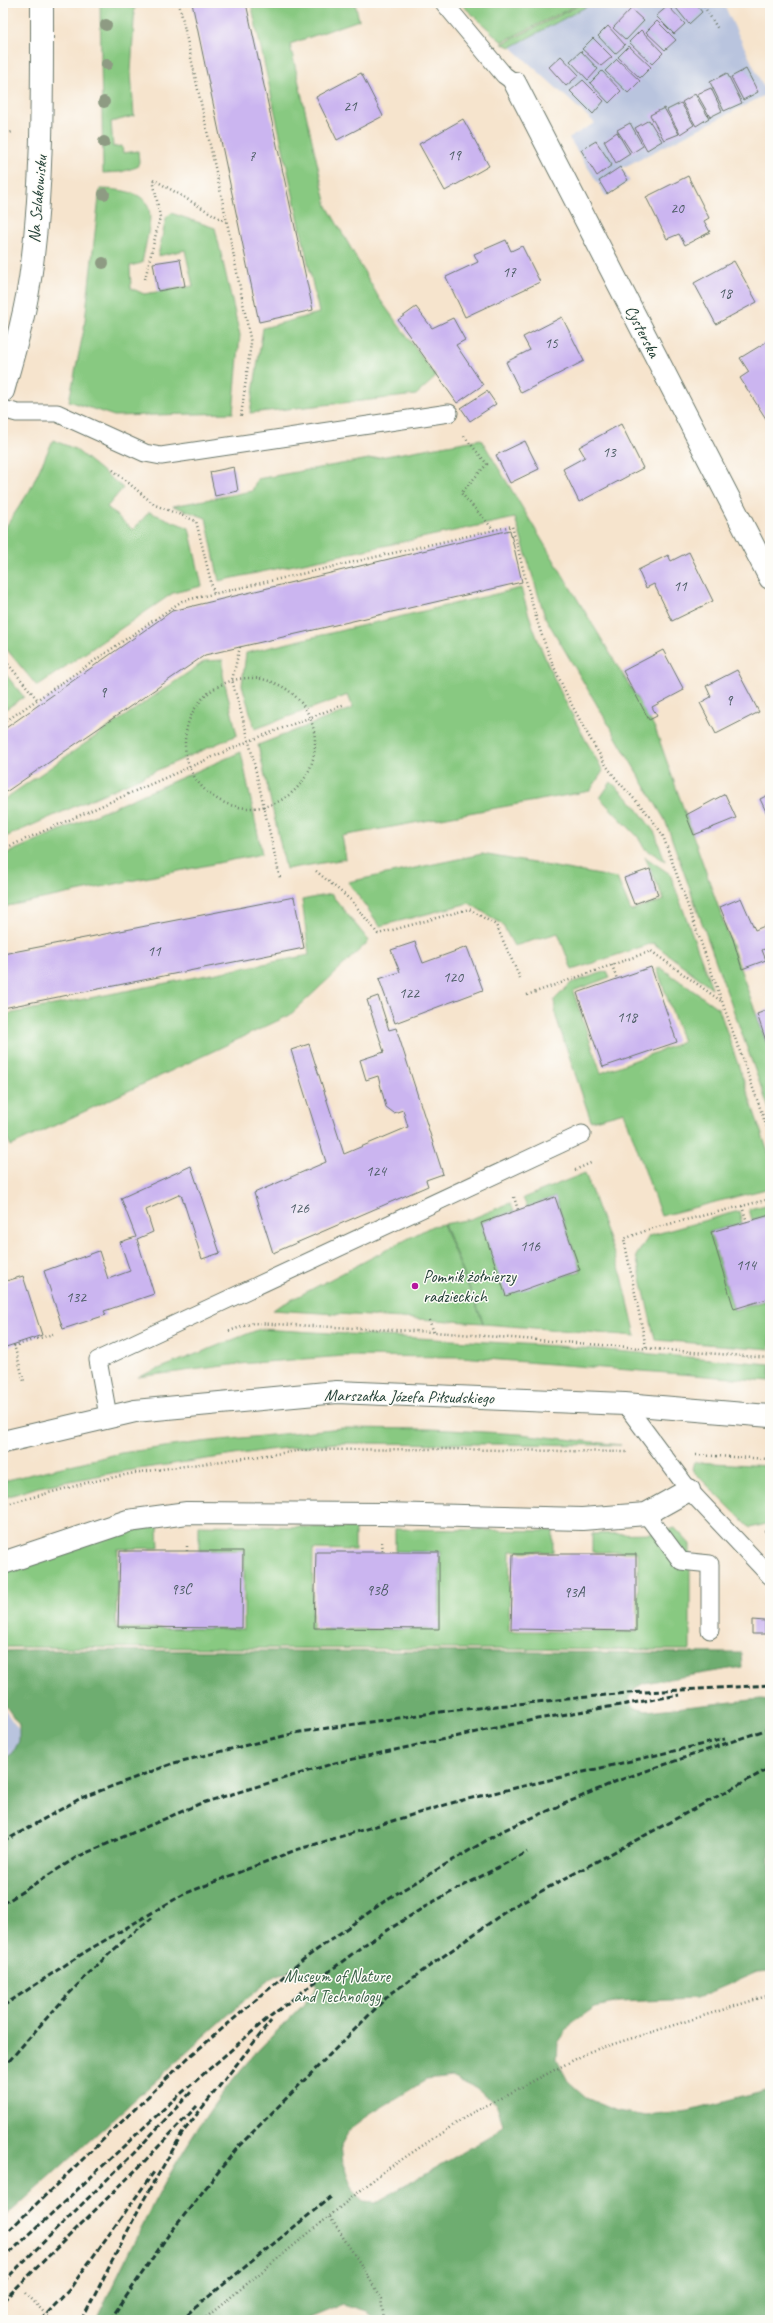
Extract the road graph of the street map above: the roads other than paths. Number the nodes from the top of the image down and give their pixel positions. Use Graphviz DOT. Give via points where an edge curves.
graph roads {
  1 [pos="42,3"];
  2 [pos="444,3"];
  3 [pos="515,83"];
  4 [pos="3,392"];
  5 [pos="3,409"];
  6 [pos="449,413"];
  7 [pos="770,578"];
  8 [pos="582,1134"];
  9 [pos="625,1404"];
  10 [pos="108,1416"];
  11 [pos="770,1416"];
  12 [pos="3,1442"];
  13 [pos="689,1490"];
  14 [pos="646,1514"];
  15 [pos="3,1563"];
  16 [pos="770,1576"];
  17 [pos="710,1630"];
  1 -- 4 [label="street, Na Szlakowisku" via="43,125 32,265 21,326"];
  2 -- 3 [label="lane" via="504,75"];
  3 -- 7 [label="street, Cysterska"];
  5 -- 6 [label="lane" via="17,413 57,413 145,453 161,456"];
  8 -- 10 [label="lane" via="98,1360"];
  9 -- 10 [label="street, Marszałka Józefa Piłsudskiego" via="337,1392"];
  9 -- 11 [label="street, Marszałka Józefa Piłsudskiego"];
  9 -- 13 [label="lane"];
  10 -- 12 [label="street, Marszałka Józefa Piłsudskiego"];
  13 -- 14 [label="street"];
  13 -- 16 [label="lane"];
  14 -- 15 [label="street" via="582,1519 187,1513 128,1521"];
  14 -- 17 [label="lane" via="681,1561 710,1564"];
}
